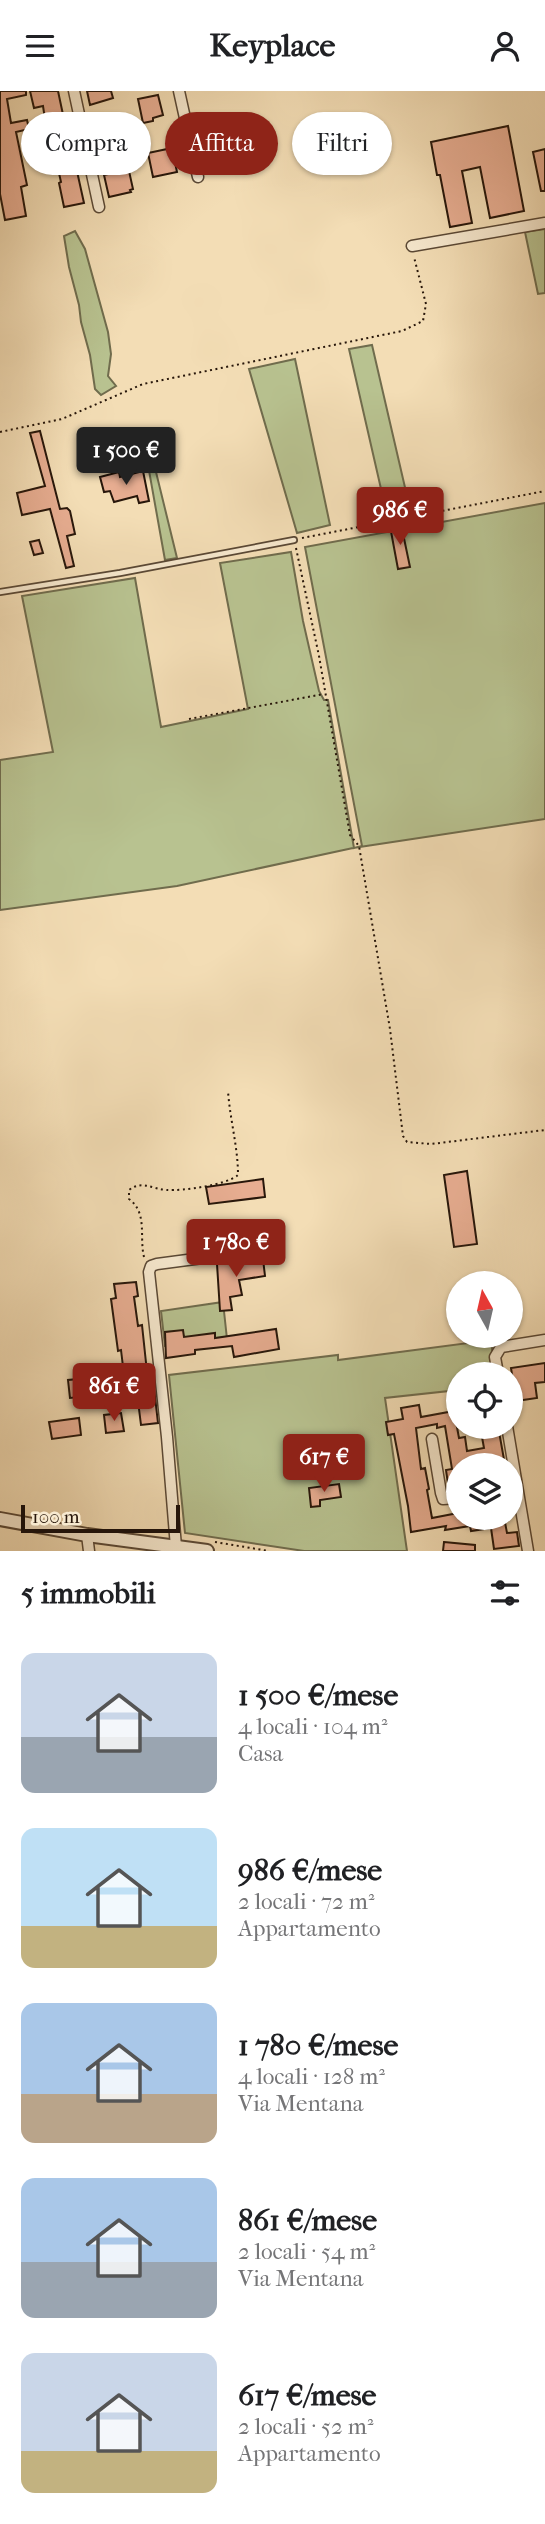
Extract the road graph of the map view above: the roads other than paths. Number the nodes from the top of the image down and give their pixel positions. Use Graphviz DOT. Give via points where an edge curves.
graph roads {
  1 [pos="74,91"];
  2 [pos="179,91"];
  3 [pos="198,177"];
  4 [pos="99,207"];
  5 [pos="545,223"];
  6 [pos="412,246"];
  7 [pos="294,540"];
  8 [pos="0,592"];
  9 [pos="225,1255"];
  10 [pos="545,1340"];
  11 [pos="496,1362"];
  12 [pos="432,1439"];
  13 [pos="446,1499"];
  14 [pos="0,1519"];
  15 [pos="523,1528"];
  16 [pos="87,1535"];
  17 [pos="207,1546"];
  18 [pos="176,1547"];
  19 [pos="89,1551"];
  20 [pos="528,1551"];
  1 -- 4 [label="street"];
  2 -- 3 [label="street"];
  5 -- 6 [label="street"];
  7 -- 8 [label="lane"];
  9 -- 18 [label="street" via="151,1266 149,1272"];
  10 -- 11 [label="street" via="501,1347"];
  12 -- 13 [label="street" via="441,1493"];
  14 -- 16 [label="street"];
  15 -- 20 [label="street"];
  16 -- 18 [label="street"];
  16 -- 19 [label="street"];
  17 -- 18 [label="street"];
}
